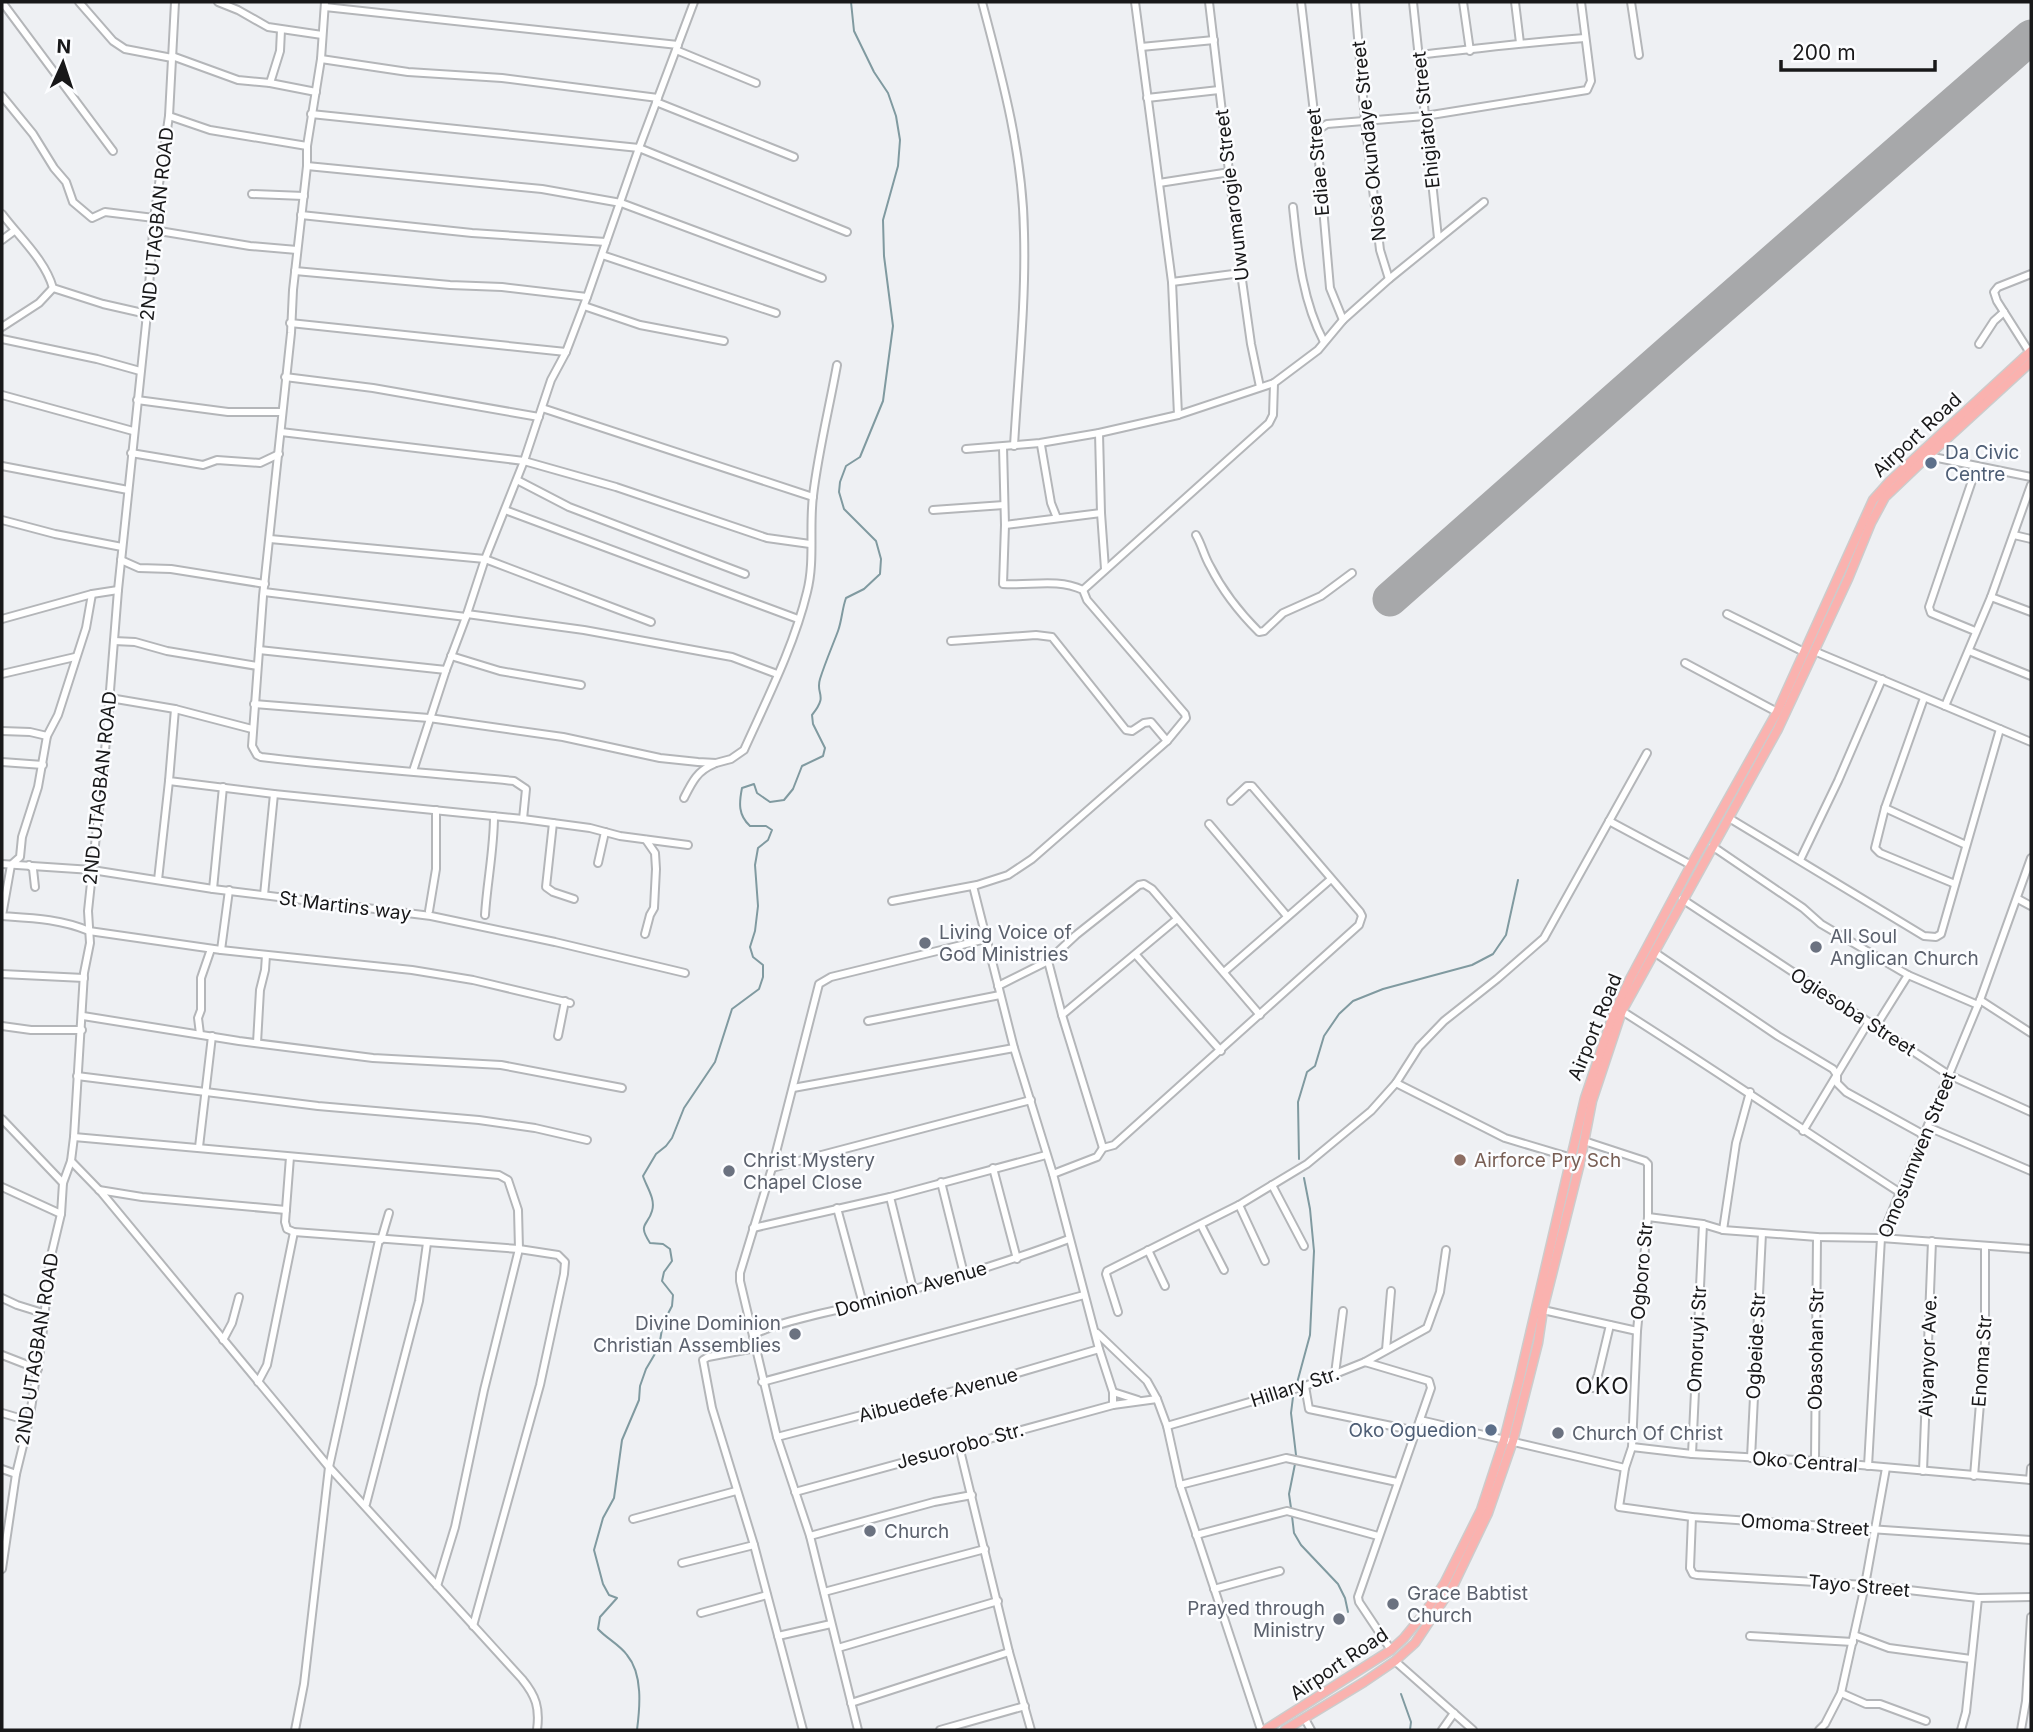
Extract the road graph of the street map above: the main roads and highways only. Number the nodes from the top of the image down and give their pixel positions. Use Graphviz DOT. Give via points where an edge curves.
graph roads {
  1 [pos="2031,355"];
  2 [pos="2003,382"];
  3 [pos="1508,1440"];
  4 [pos="1263,1730"];
  5 [pos="1285,1730"];
  1 -- 2 [label="main road, Airport Road"];
  2 -- 3 [label="main road, Airport Road" via="1893,488 1879,508 1777,729 1622,1011 1595,1091 1538,1343"];
  2 -- 3 [label="main road, Airport Road" via="1873,500 1777,712 1630,979 1588,1085"];
  3 -- 4 [label="main road, Airport Road" via="1481,1510 1445,1583 1404,1638"];
  3 -- 5 [label="main road, Airport Road" via="1488,1513 1453,1586 1415,1643 1395,1661"];
}
